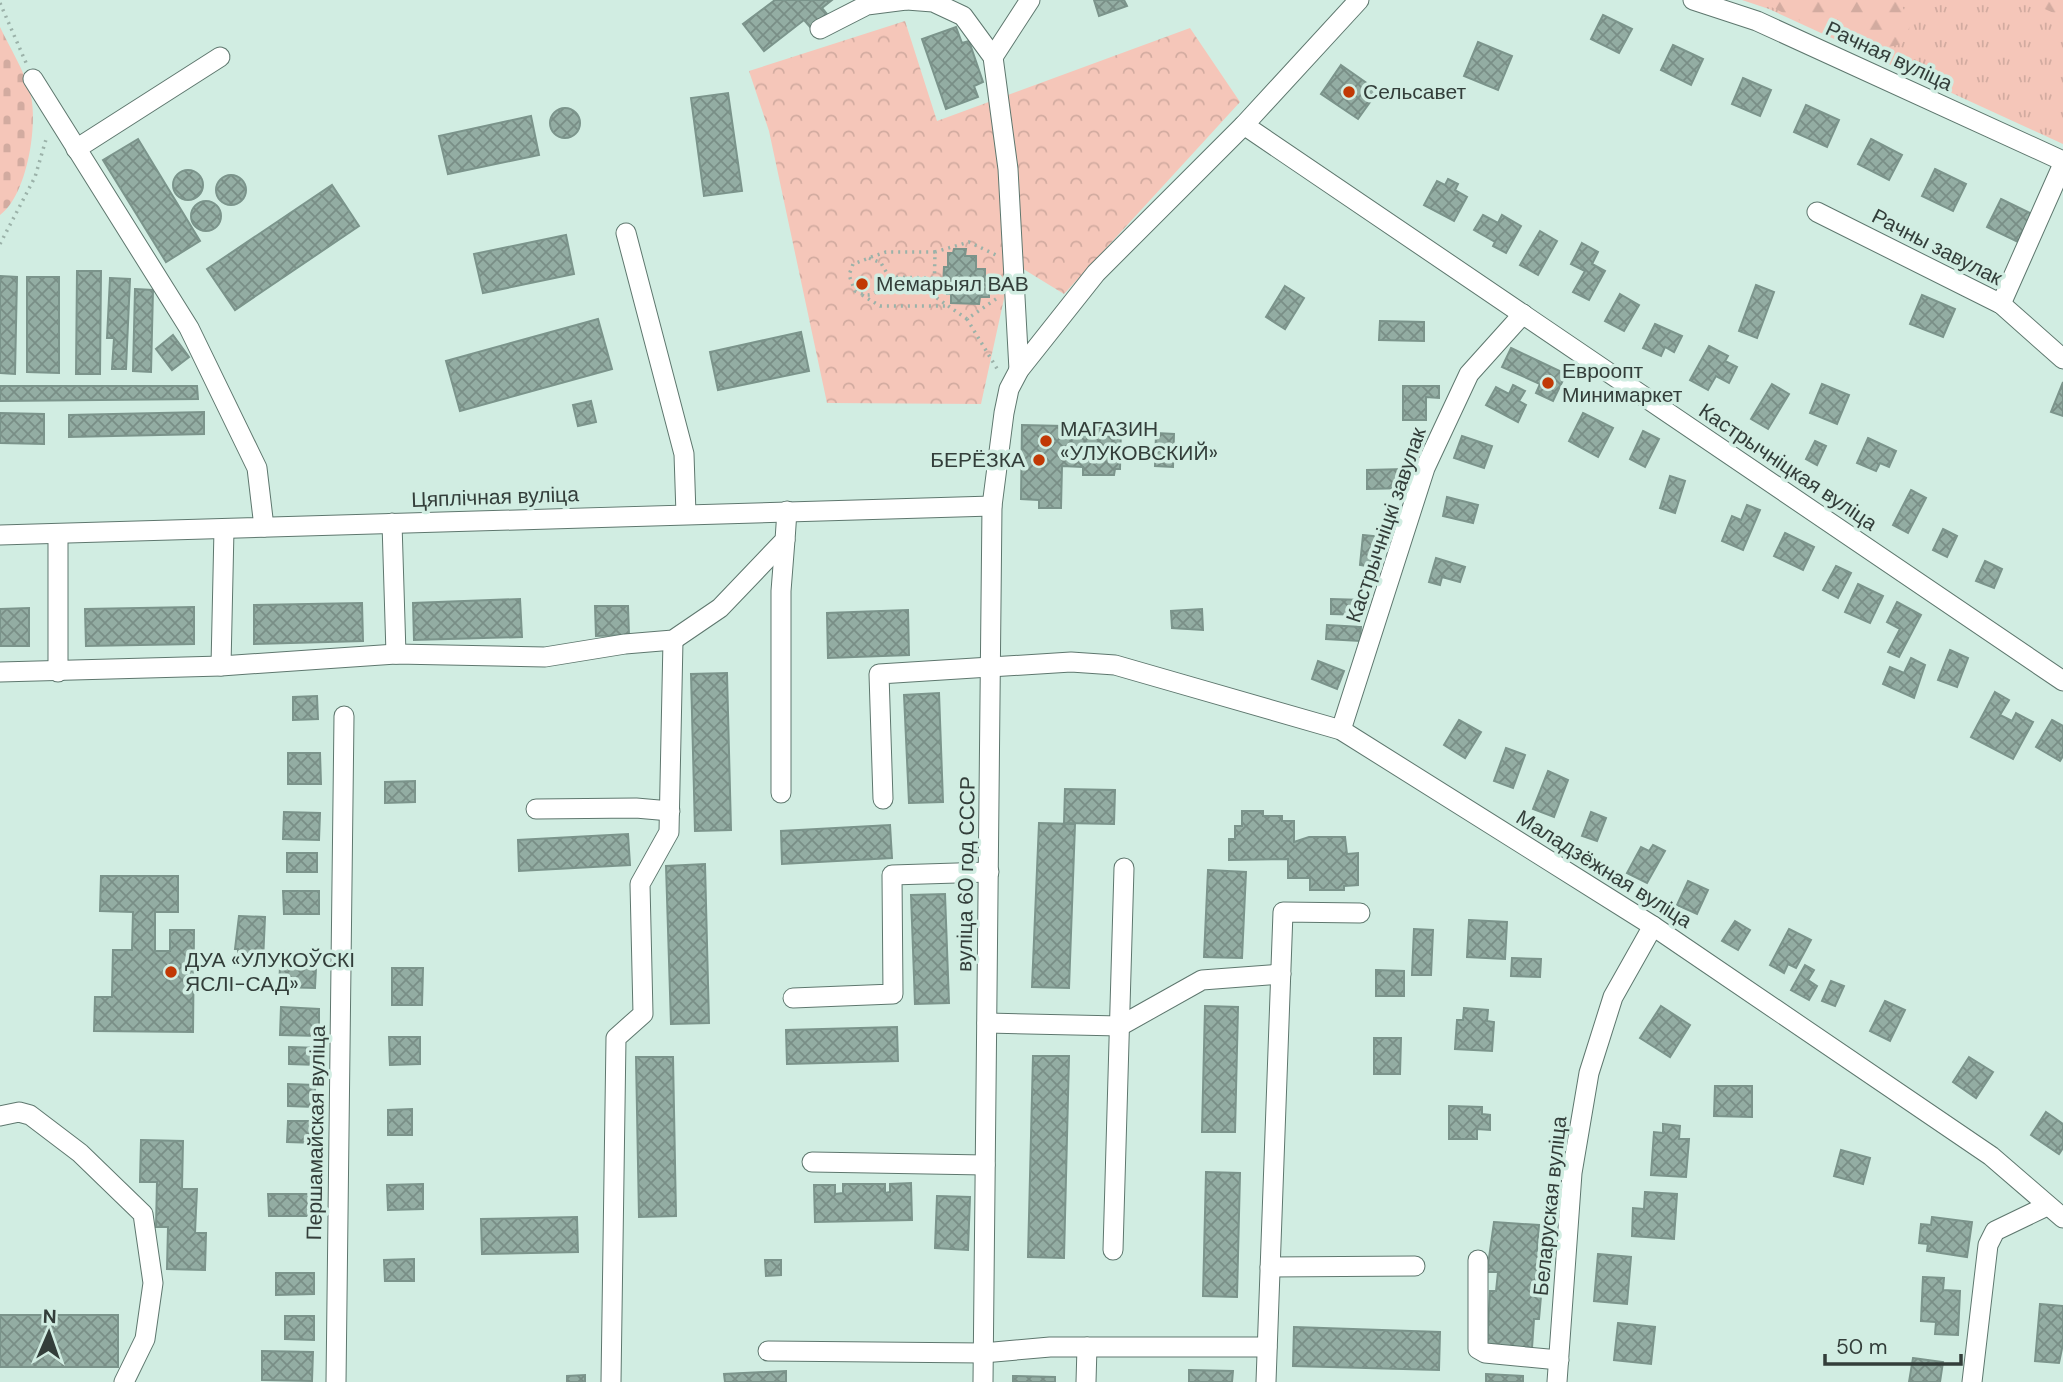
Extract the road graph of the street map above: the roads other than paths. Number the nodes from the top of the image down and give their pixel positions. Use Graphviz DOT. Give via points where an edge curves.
graph roads {
  1 [pos="906,0"];
  2 [pos="1030,0"];
  3 [pos="1359,0"];
  4 [pos="1693,0"];
  5 [pos="820,29"];
  6 [pos="220,57"];
  7 [pos="993,57"];
  8 [pos="33,79"];
  9 [pos="1244,125"];
  10 [pos="76,149"];
  11 [pos="2063,162"];
  12 [pos="1817,212"];
  13 [pos="625,233"];
  14 [pos="2001,304"];
  15 [pos="1523,314"];
  16 [pos="2063,359"];
  17 [pos="1018,370"];
  18 [pos="992,506"];
  19 [pos="787,511"];
  20 [pos="686,514"];
  21 [pos="392,523"];
  22 [pos="264,527"];
  23 [pos="224,529"];
  24 [pos="58,534"];
  25 [pos="0,535"];
  26 [pos="785,540"];
  27 [pos="673,640"];
  28 [pos="396,654"];
  29 [pos="220,666"];
  30 [pos="991,669"];
  31 [pos="0,671"];
  32 [pos="58,671"];
  33 [pos="2063,681"];
  34 [pos="344,716"];
  35 [pos="1341,730"];
  36 [pos="781,793"];
  37 [pos="883,799"];
  38 [pos="536,809"];
  39 [pos="670,811"];
  40 [pos="1124,868"];
  41 [pos="989,872"];
  42 [pos="1360,913"];
  43 [pos="1653,926"];
  44 [pos="1281,974"];
  45 [pos="793,998"];
  46 [pos="987,1023"];
  47 [pos="1120,1026"];
  48 [pos="0,1116"];
  49 [pos="812,1161"];
  50 [pos="985,1165"];
  51 [pos="2047,1206"];
  52 [pos="2063,1218"];
  53 [pos="1113,1250"];
  54 [pos="1478,1260"];
  55 [pos="1415,1266"];
  56 [pos="1270,1267"];
  57 [pos="1087,1347"];
  58 [pos="1267,1347"];
  59 [pos="768,1351"];
  60 [pos="983,1353"];
  61 [pos="1559,1360"];
  62 [pos="124,1382"];
  63 [pos="336,1382"];
  64 [pos="611,1382"];
  65 [pos="983,1382"];
  66 [pos="1086,1382"];
  67 [pos="1266,1382"];
  68 [pos="1557,1382"];
  69 [pos="1972,1382"];
  1 -- 5 [label="street" via="867,5"];
  1 -- 7 [label="street" via="933,2 963,16"];
  2 -- 7 [label="street"];
  3 -- 9 [label="street"];
  4 -- 11 [label="street, Рачная вуліца" via="1757,21"];
  6 -- 10 [label="street"];
  7 -- 17 [label="street" via="1008,169"];
  8 -- 10 [label="street"];
  9 -- 15 [label="street, Кастрычніцкая вуліца"];
  9 -- 17 [label="street" via="1097,273"];
  10 -- 22 [label="street" via="194,340 257,468"];
  11 -- 14 [label="street"];
  12 -- 14 [label="street, Рачны завулак"];
  13 -- 20 [label="street" via="684,454"];
  14 -- 16 [label="street, Рачны завулак"];
  15 -- 33 [label="street, Кастрычніцкая вуліца"];
  15 -- 35 [label="street, Кастрычніцкі завулак" via="1468,374 1425,468"];
  17 -- 18 [label="street, вуліца 60 год СССР" via="1009,389"];
  18 -- 19 [label="street, Цяплічная вуліца"];
  18 -- 30 [label="street, вуліца 60 год СССР"];
  19 -- 20 [label="street, Цяплічная вуліца"];
  19 -- 26 [label="street"];
  20 -- 21 [label="street, Цяплічная вуліца"];
  21 -- 22 [label="street, Цяплічная вуліца"];
  21 -- 28 [label="street"];
  22 -- 23 [label="street, Цяплічная вуліца"];
  23 -- 24 [label="street, Цяплічная вуліца"];
  23 -- 29 [label="street"];
  24 -- 25 [label="street, Цяплічная вуліца"];
  24 -- 32 [label="street"];
  26 -- 27 [label="street" via="720,608"];
  26 -- 36 [label="street"];
  27 -- 28 [label="street" via="545,657"];
  27 -- 39 [label="street"];
  28 -- 29 [label="street"];
  29 -- 32 [label="street"];
  30 -- 35 [label="street, Маладзёжная вуліца" via="1071,662 1115,666"];
  30 -- 37 [label="street, Маладзёжная вуліца" via="879,674"];
  30 -- 41 [label="street, вуліца 60 год СССР"];
  31 -- 32 [label="street"];
  34 -- 63 [label="street, Першамайская вуліца"];
  35 -- 43 [label="street, Маладзёжная вуліца"];
  38 -- 39 [label="street"];
  39 -- 64 [label="street" via="669,832 640,884 643,1014 615,1038"];
  40 -- 47 [label="street"];
  41 -- 45 [label="street" via="892,875 893,994"];
  41 -- 46 [label="street, вуліца 60 год СССР"];
  42 -- 44 [label="street" via="1283,912"];
  43 -- 51 [label="street, Маладзёжная вуліца" via="1991,1156"];
  43 -- 61 [label="street, Беларуская вуліца" via="1613,997 1589,1073 1572,1173"];
  44 -- 47 [label="street" via="1202,980"];
  44 -- 56 [label="street"];
  46 -- 47 [label="street"];
  46 -- 50 [label="street, вуліца 60 год СССР"];
  47 -- 53 [label="street"];
  48 -- 62 [label="street" via="30,1115 80,1153 143,1214 153,1283 145,1339"];
  49 -- 50 [label="street"];
  50 -- 60 [label="street, вуліца 60 год СССР"];
  51 -- 52 [label="street, Маладзёжная вуліца"];
  51 -- 69 [label="street" via="1995,1231 1988,1245"];
  54 -- 61 [label="street" via="1478,1349"];
  55 -- 56 [label="street"];
  56 -- 58 [label="street"];
  57 -- 58 [label="street"];
  57 -- 60 [label="street"];
  57 -- 66 [label="street"];
  58 -- 67 [label="street"];
  59 -- 60 [label="street"];
  60 -- 65 [label="street, вуліца 60 год СССР"];
  61 -- 68 [label="street, Беларуская вуліца"];
}
